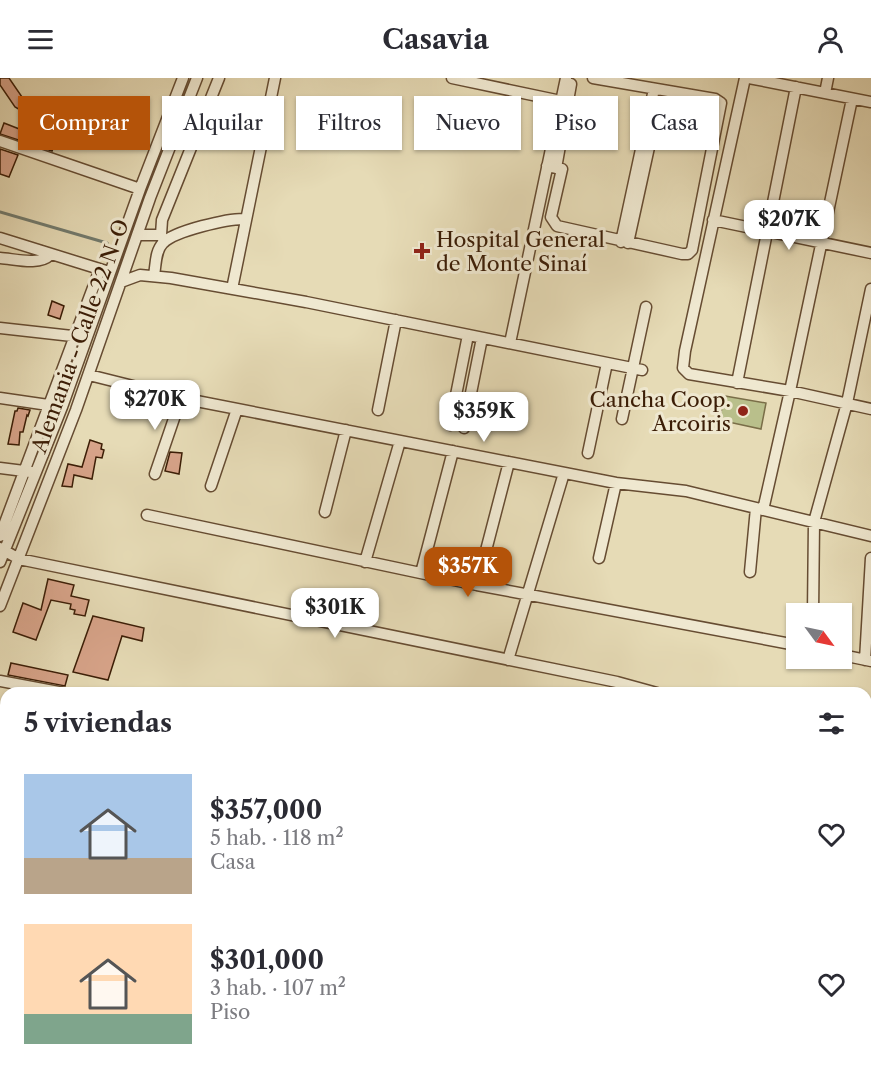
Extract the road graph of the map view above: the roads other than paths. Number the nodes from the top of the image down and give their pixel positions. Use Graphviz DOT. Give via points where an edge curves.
graph roads {
  1 [pos="183,78"];
  2 [pos="197,78"];
  3 [pos="219,78"];
  4 [pos="275,78"];
  5 [pos="452,78"];
  6 [pos="566,78"];
  7 [pos="573,78"];
  8 [pos="593,78"];
  9 [pos="752,78"];
  10 [pos="828,78"];
  11 [pos="796,87"];
  12 [pos="657,90"];
  13 [pos="825,93"];
  14 [pos="537,96"];
  15 [pos="562,96"];
  16 [pos="852,99"];
  17 [pos="871,102"];
  18 [pos="0,141"];
  19 [pos="554,150"];
  20 [pos="551,167"];
  21 [pos="140,189"];
  22 [pos="246,219"];
  23 [pos="713,220"];
  24 [pos="768,232"];
  25 [pos="137,235"];
  26 [pos="0,238"];
  27 [pos="162,238"];
  28 [pos="625,242"];
  29 [pos="822,243"];
  30 [pos="871,253"];
  31 [pos="50,255"];
  32 [pos="0,258"];
  33 [pos="105,271"];
  34 [pos="154,275"];
  35 [pos="121,282"];
  36 [pos="232,289"];
  37 [pos="871,289"];
  38 [pos="646,307"];
  39 [pos="396,320"];
  40 [pos="0,328"];
  41 [pos="468,335"];
  42 [pos="76,336"];
  43 [pos="87,337"];
  44 [pos="482,338"];
  45 [pos="510,343"];
  46 [pos="607,363"];
  47 [pos="638,370"];
  48 [pos="89,375"];
  49 [pos="737,383"];
  50 [pos="790,391"];
  51 [pos="0,398"];
  52 [pos="181,398"];
  53 [pos="847,403"];
  54 [pos="50,405"];
  55 [pos="62,407"];
  56 [pos="237,409"];
  57 [pos="871,409"];
  58 [pos="378,410"];
  59 [pos="622,419"];
  60 [pos="450,425"];
  61 [pos="464,428"];
  62 [pos="346,430"];
  63 [pos="400,441"];
  64 [pos="453,451"];
  65 [pos="588,453"];
  66 [pos="509,462"];
  67 [pos="0,468"];
  68 [pos="30,472"];
  69 [pos="564,473"];
  70 [pos="155,474"];
  71 [pos="616,483"];
  72 [pos="211,486"];
  73 [pos="760,509"];
  74 [pos="325,512"];
  75 [pos="147,515"];
  76 [pos="814,522"];
  77 [pos="0,536"];
  78 [pos="871,536"];
  79 [pos="2,549"];
  80 [pos="19,558"];
  81 [pos="599,558"];
  82 [pos="871,558"];
  83 [pos="0,562"];
  84 [pos="365,562"];
  85 [pos="750,572"];
  86 [pos="421,573"];
  87 [pos="477,585"];
  88 [pos="527,595"];
  89 [pos="813,603"];
  90 [pos="0,606"];
  91 [pos="786,643"];
  92 [pos="852,657"];
  93 [pos="508,660"];
  94 [pos="868,660"];
  95 [pos="0,681"];
  96 [pos="32,687"];
  97 [pos="612,687"];
  1 -- 21 [label="street, Alemania - Calle 22 N-O"];
  2 -- 25 [label="street, Alemania - Calle 22 N-O"];
  3 -- 27 [label="street" via="162,220"];
  4 -- 22 [label="street"];
  5 -- 14 [label="street"];
  6 -- 15 [label="street"];
  7 -- 20 [label="street"];
  8 -- 12 [label="street"];
  9 -- 11 [label="street"];
  9 -- 23 [label="street"];
  10 -- 13 [label="street"];
  11 -- 13 [label="street"];
  11 -- 24 [label="street"];
  12 -- 28 [label="street"];
  12 -- 28 [label="street" via="721,103 692,250 682,254"];
  13 -- 16 [label="street"];
  16 -- 17 [label="street"];
  16 -- 29 [label="street"];
  18 -- 21 [label="street"];
  19 -- 20 [label="street"];
  20 -- 28 [label="street" via="562,169 551,217 557,226"];
  20 -- 45 [label="street"];
  21 -- 33 [label="street, Alemania - Calle 22 N-O"];
  22 -- 27 [label="street" via="236,218"];
  22 -- 36 [label="street"];
  23 -- 24 [label="street"];
  23 -- 49 [label="street" via="683,368 689,374"];
  24 -- 29 [label="street"];
  24 -- 49 [label="street"];
  25 -- 27 [label="street"];
  25 -- 35 [label="street, Alemania - Calle 22 N-O"];
  26 -- 31 [label="street"];
  27 -- 34 [label="street"];
  29 -- 30 [label="street"];
  29 -- 50 [label="street"];
  31 -- 32 [label="street" via="38,261"];
  31 -- 33 [label="street"];
  33 -- 42 [label="street"];
  33 -- 43 [label="street, Alemania - Calle 22 N-O"];
  34 -- 35 [label="street"];
  34 -- 36 [label="street"];
  35 -- 48 [label="street, Alemania - Calle 22 N-O"];
  36 -- 39 [label="street"];
  37 -- 53 [label="street"];
  38 -- 47 [label="street"];
  39 -- 41 [label="street"];
  39 -- 58 [label="street"];
  40 -- 42 [label="street"];
  41 -- 44 [label="street"];
  41 -- 60 [label="street"];
  42 -- 43 [label="street"];
  42 -- 54 [label="street"];
  43 -- 55 [label="street, Alemania - Calle 22 N-O"];
  44 -- 45 [label="street"];
  44 -- 61 [label="street"];
  45 -- 46 [label="street"];
  46 -- 47 [label="street"];
  46 -- 65 [label="street"];
  47 -- 59 [label="street"];
  48 -- 52 [label="street"];
  48 -- 80 [label="street, Alemania - Calle 22 N-O"];
  49 -- 50 [label="street"];
  50 -- 53 [label="street"];
  50 -- 73 [label="street"];
  51 -- 54 [label="street"];
  52 -- 56 [label="street"];
  52 -- 70 [label="street"];
  53 -- 57 [label="street"];
  53 -- 76 [label="street"];
  54 -- 55 [label="street"];
  54 -- 68 [label="street"];
  55 -- 68 [label="street, Alemania - Calle 22 N-O"];
  56 -- 62 [label="street"];
  56 -- 72 [label="street"];
  62 -- 63 [label="street"];
  62 -- 74 [label="street"];
  63 -- 64 [label="street"];
  63 -- 84 [label="street"];
  64 -- 66 [label="street"];
  64 -- 86 [label="street"];
  66 -- 69 [label="street"];
  66 -- 87 [label="street"];
  67 -- 68 [label="street"];
  68 -- 77 [label="street"];
  68 -- 79 [label="street, Alemania - Calle 22 N-O"];
  69 -- 71 [label="street"];
  69 -- 88 [label="street"];
  71 -- 73 [label="street" via="686,491"];
  71 -- 81 [label="street"];
  73 -- 76 [label="street"];
  73 -- 85 [label="street"];
  75 -- 84 [label="street"];
  76 -- 78 [label="street"];
  76 -- 89 [label="street"];
  79 -- 80 [label="street"];
  79 -- 83 [label="street, Alemania - Calle 22 N-O"];
  80 -- 90 [label="street, Alemania - Calle 22 N-O"];
  80 -- 93 [label="street"];
  82 -- 94 [label="street"];
  84 -- 86 [label="street"];
  86 -- 87 [label="street"];
  87 -- 88 [label="street"];
  88 -- 91 [label="street"];
  88 -- 93 [label="street"];
  92 -- 94 [label="street"];
  93 -- 97 [label="street"];
  95 -- 96 [label="street"];
}
